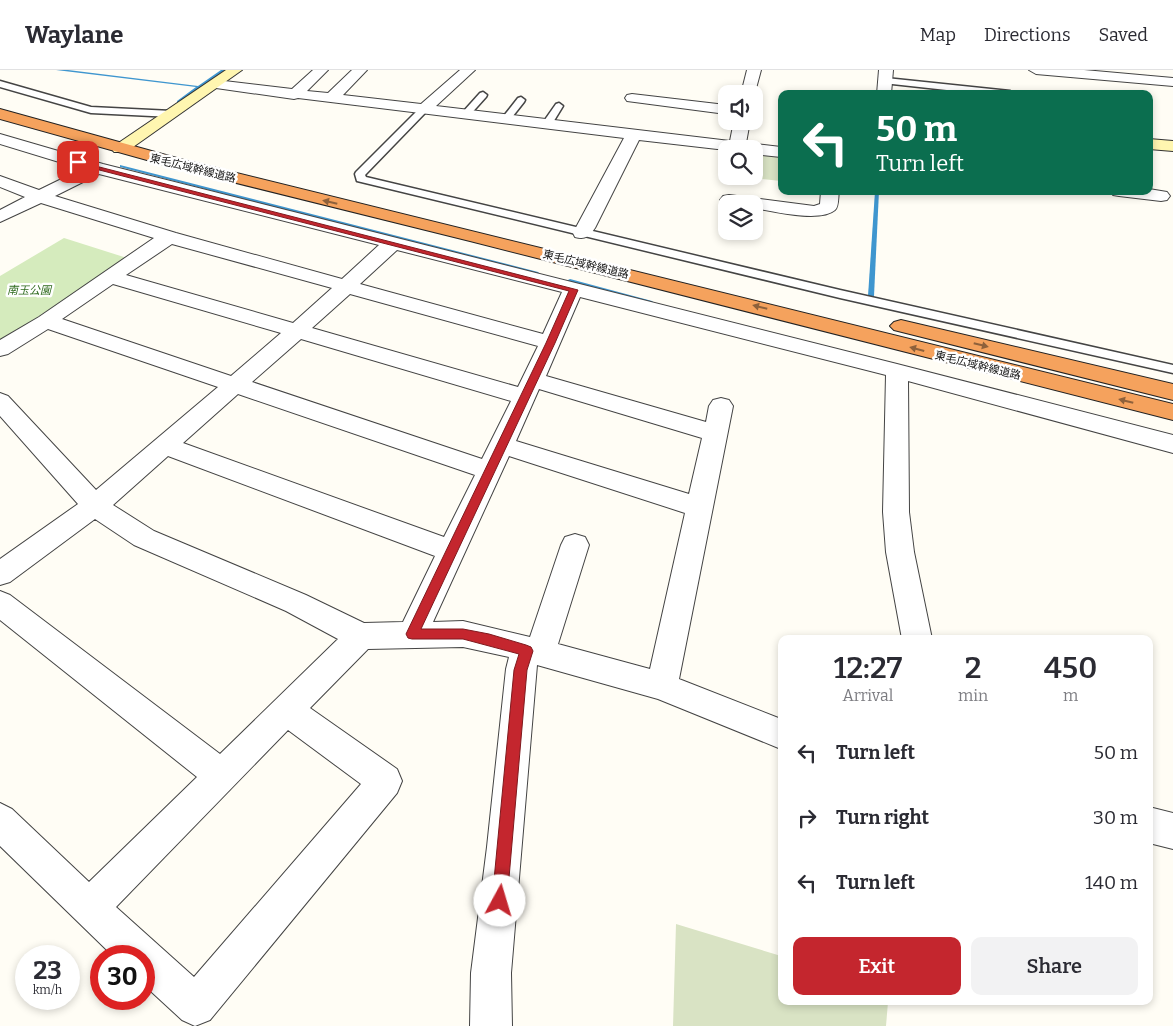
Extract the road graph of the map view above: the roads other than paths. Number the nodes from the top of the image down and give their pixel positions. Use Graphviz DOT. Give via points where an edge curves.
graph roads {
  1 [pos="235,70"];
  2 [pos="321,70"];
  3 [pos="360,70"];
  4 [pos="468,70"];
  5 [pos="754,70"];
  6 [pos="1036,70"];
  7 [pos="885,82"];
  8 [pos="1173,82"];
  9 [pos="0,84"];
  10 [pos="216,84"];
  11 [pos="750,85"];
  12 [pos="1054,88"];
  13 [pos="968,90"];
  14 [pos="294,94"];
  15 [pos="483,95"];
  16 [pos="632,98"];
  17 [pos="0,99"];
  18 [pos="330,99"];
  19 [pos="522,100"];
  20 [pos="559,106"];
  21 [pos="718,109"];
  22 [pos="422,110"];
  23 [pos="0,114"];
  24 [pos="172,114"];
  25 [pos="465,115"];
  26 [pos="506,119"];
  27 [pos="547,124"];
  28 [pos="634,134"];
  29 [pos="137,138"];
  30 [pos="1,139"];
  31 [pos="1153,144"];
  32 [pos="718,145"];
  33 [pos="1173,146"];
  34 [pos="120,149"];
  35 [pos="763,150"];
  36 [pos="778,152"];
  37 [pos="97,168"];
  38 [pos="0,181"];
  39 [pos="1153,186"];
  40 [pos="830,195"];
  41 [pos="1138,195"];
  42 [pos="40,197"];
  43 [pos="1167,201"];
  44 [pos="763,204"];
  45 [pos="0,218"];
  46 [pos="582,232"];
  47 [pos="169,237"];
  48 [pos="392,244"];
  49 [pos="111,277"];
  50 [pos="345,285"];
  51 [pos="573,290"];
  52 [pos="46,321"];
  53 [pos="297,331"];
  54 [pos="550,343"];
  55 [pos="0,349"];
  56 [pos="1173,369"];
  57 [pos="897,371"];
  58 [pos="235,385"];
  59 [pos="529,389"];
  60 [pos="1173,392"];
  61 [pos="0,402"];
  62 [pos="721,406"];
  63 [pos="1173,412"];
  64 [pos="715,433"];
  65 [pos="1173,444"];
  66 [pos="502,445"];
  67 [pos="165,446"];
  68 [pos="490,471"];
  69 [pos="95,506"];
  70 [pos="700,507"];
  71 [pos="575,545"];
  72 [pos="452,550"];
  73 [pos="0,574"];
  74 [pos="0,602"];
  75 [pos="412,634"];
  76 [pos="916,635"];
  77 [pos="361,636"];
  78 [pos="533,652"];
  79 [pos="662,686"];
  80 [pos="286,710"];
  81 [pos="778,733"];
  82 [pos="221,775"];
  83 [pos="0,821"];
  84 [pos="1153,826"];
  85 [pos="1173,831"];
  86 [pos="89,908"];
  87 [pos="130,945"];
  88 [pos="155,968"];
  89 [pos="491,1026"];
  1 -- 10 [label="street"];
  2 -- 14 [label="street"];
  3 -- 18 [label="street"];
  4 -- 22 [label="street"];
  5 -- 11 [label="street"];
  6 -- 8 [label="street"];
  6 -- 12 [label="street"];
  7 -- 13 [label="lane"];
  9 -- 24 [label="lane" via="91,110"];
  10 -- 14 [label="street"];
  10 -- 24 [label="street"];
  14 -- 18 [label="street"];
  15 -- 25 [label="lane"];
  16 -- 21 [label="street"];
  17 -- 29 [label="highway, 東毛広域幹線道路"];
  18 -- 22 [label="street"];
  19 -- 26 [label="lane"];
  20 -- 27 [label="lane"];
  22 -- 25 [label="street"];
  22 -- 46 [label="lane" via="360,174 361,179"];
  23 -- 34 [label="highway, 東毛広域幹線道路"];
  24 -- 29 [label="street"];
  25 -- 26 [label="street"];
  26 -- 27 [label="street"];
  27 -- 28 [label="street"];
  28 -- 32 [label="street"];
  28 -- 46 [label="street"];
  29 -- 34 [label="street"];
  29 -- 60 [label="highway, 東毛広域幹線道路, one-way" via="414,210"];
  30 -- 37 [label="street"];
  31 -- 33 [label="street"];
  63 -- 34 [label="highway, 東毛広域幹線道路, one-way"];
  35 -- 36 [label="street"];
  37 -- 42 [label="street"];
  37 -- 48 [label="street"];
  38 -- 42 [label="street"];
  39 -- 43 [label="street"];
  40 -- 44 [label="street" via="828,207 814,211"];
  41 -- 43 [label="street"];
  42 -- 45 [label="street"];
  42 -- 47 [label="street"];
  46 -- 56 [label="lane"];
  47 -- 49 [label="street"];
  47 -- 50 [label="street"];
  48 -- 50 [label="street"];
  48 -- 51 [label="street"];
  49 -- 52 [label="street"];
  49 -- 53 [label="street"];
  50 -- 53 [label="street"];
  50 -- 54 [label="street"];
  51 -- 54 [label="street"];
  51 -- 57 [label="street"];
  52 -- 55 [label="street"];
  52 -- 58 [label="street"];
  53 -- 58 [label="street"];
  53 -- 59 [label="street"];
  54 -- 59 [label="street"];
  57 -- 65 [label="street"];
  57 -- 76 [label="street" via="896,512 900,552"];
  58 -- 67 [label="street"];
  58 -- 68 [label="street"];
  59 -- 64 [label="street"];
  59 -- 66 [label="street"];
  61 -- 69 [label="street"];
  62 -- 64 [label="street"];
  64 -- 70 [label="street"];
  66 -- 68 [label="street"];
  66 -- 70 [label="street"];
  67 -- 69 [label="street"];
  67 -- 72 [label="street"];
  68 -- 72 [label="street"];
  69 -- 73 [label="street"];
  69 -- 77 [label="street" via="144,538 296,603"];
  70 -- 79 [label="street"];
  71 -- 78 [label="street"];
  72 -- 75 [label="street"];
  74 -- 82 [label="street"];
  75 -- 77 [label="street"];
  75 -- 78 [label="street" via="463,634"];
  77 -- 80 [label="street"];
  78 -- 79 [label="street"];
  78 -- 89 [label="street" via="521,670 492,974"];
  79 -- 81 [label="street"];
  80 -- 82 [label="street"];
  80 -- 88 [label="street" via="385,781 196,1006"];
  82 -- 86 [label="street"];
  83 -- 86 [label="street"];
  84 -- 85 [label="street"];
  86 -- 87 [label="street"];
}
